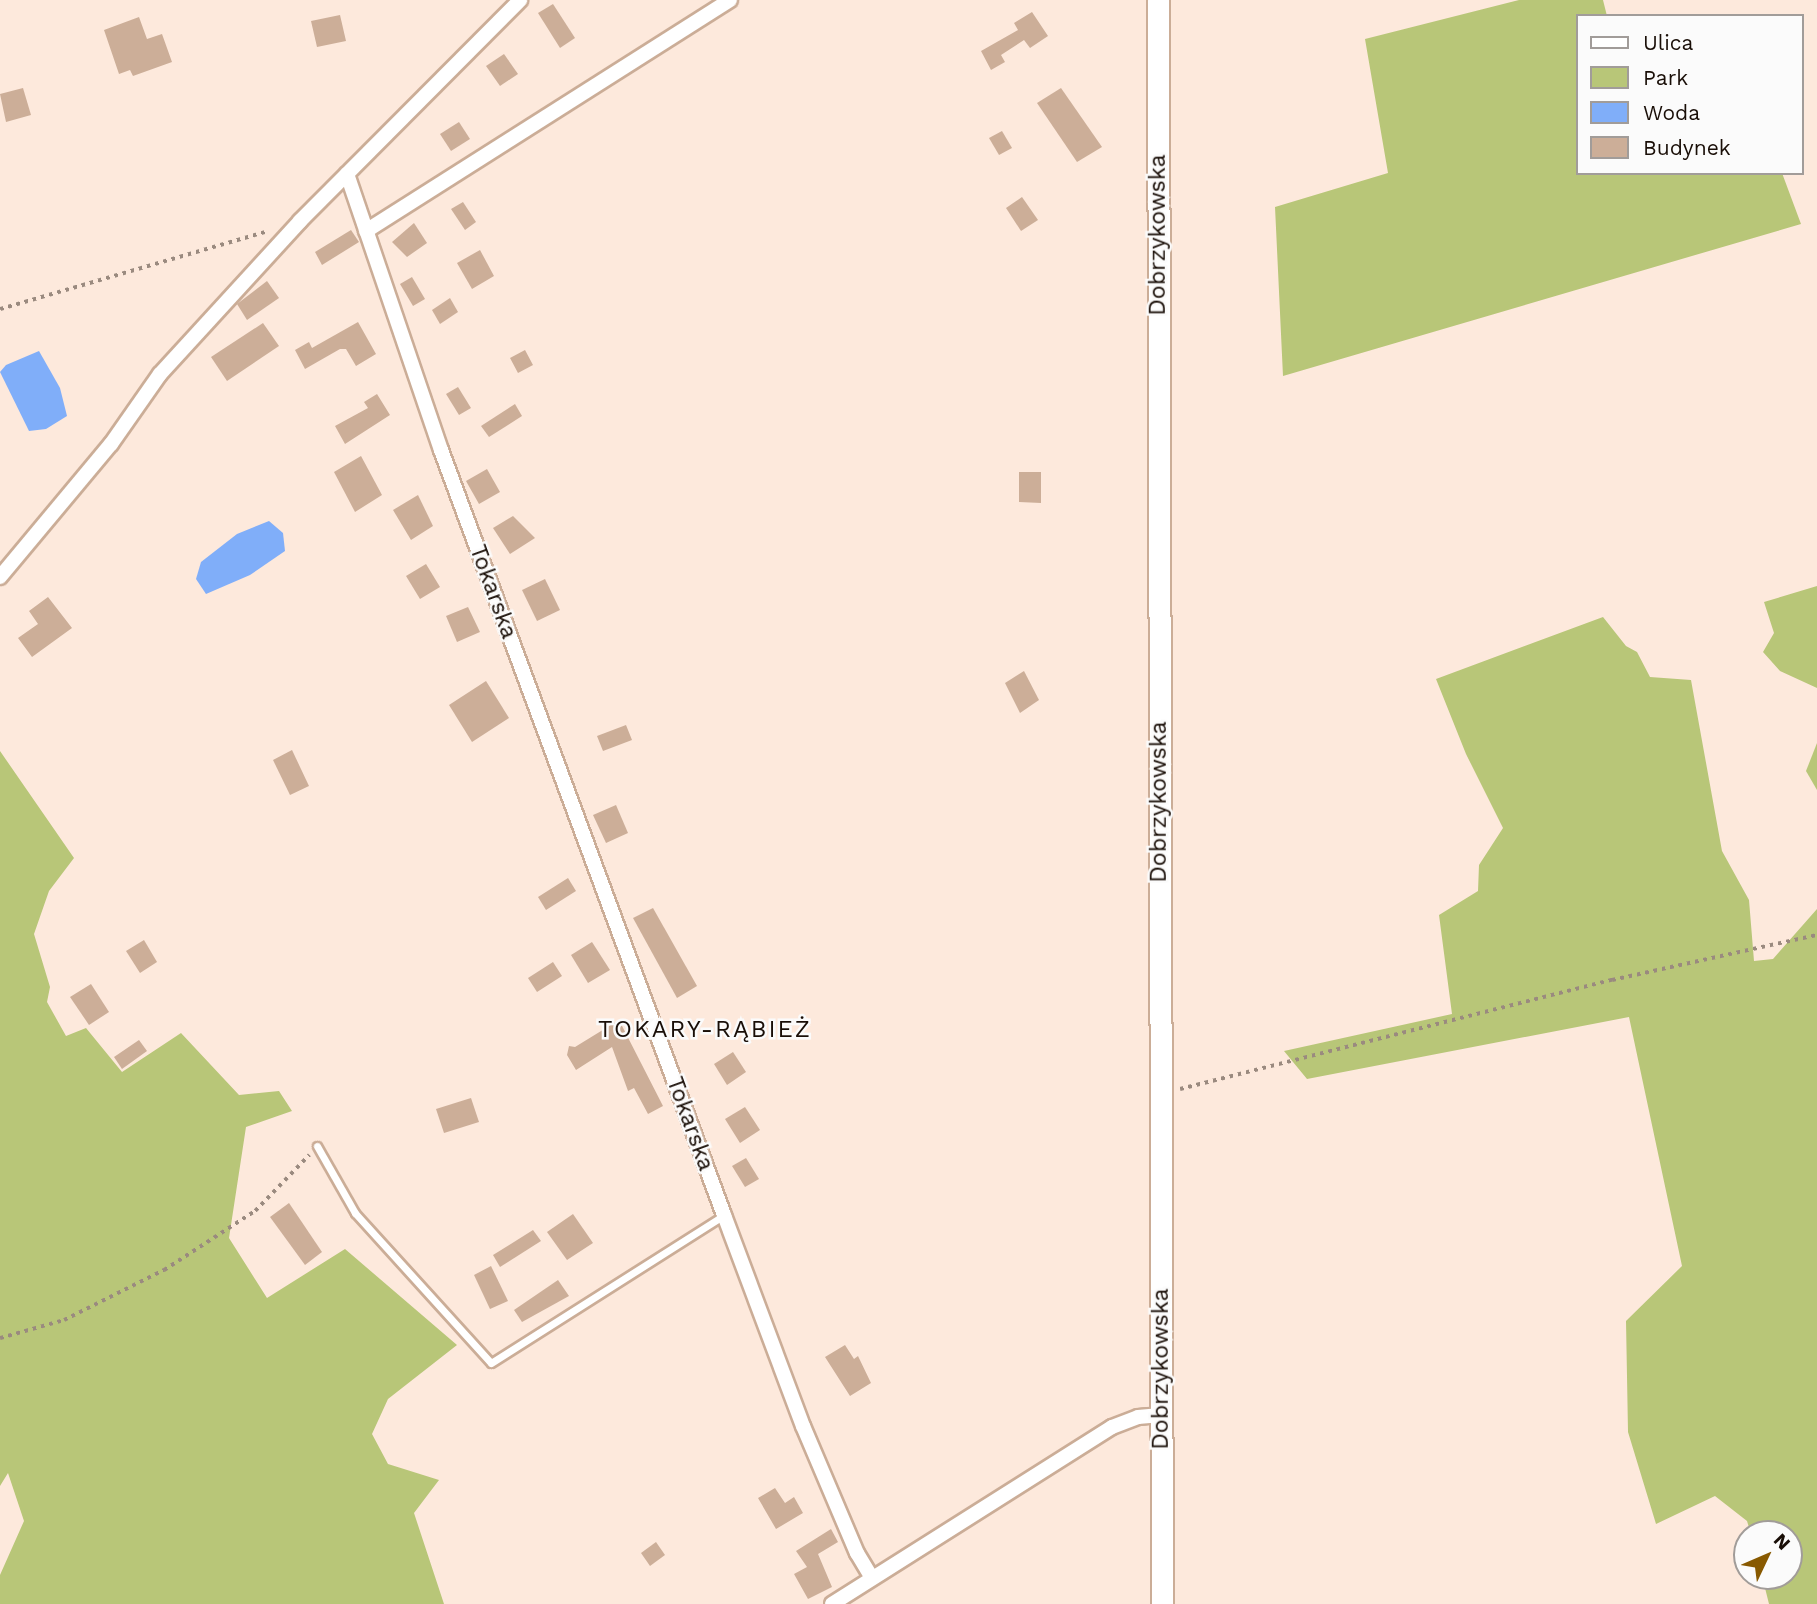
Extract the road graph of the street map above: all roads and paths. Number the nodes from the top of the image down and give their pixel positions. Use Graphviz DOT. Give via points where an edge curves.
graph roads {
  1 [pos="520,0"];
  2 [pos="730,0"];
  3 [pos="1158,0"];
  4 [pos="347,174"];
  5 [pos="300,221"];
  6 [pos="366,231"];
  7 [pos="0,309"];
  8 [pos="0,577"];
  9 [pos="1817,935"];
  10 [pos="1160,1094"];
  11 [pos="317,1146"];
  12 [pos="724,1215"];
  13 [pos="0,1338"];
  14 [pos="1161,1415"];
  15 [pos="872,1578"];
  16 [pos="832,1604"];
  17 [pos="1162,1604"];
  1 -- 4 [label="street"];
  2 -- 6 [label="street"];
  3 -- 10 [label="main road, Dobrzykowska"];
  4 -- 5 [label="street"];
  4 -- 6 [label="street, Tokarska"];
  5 -- 7 [label="path" via="123,277"];
  5 -- 8 [label="street" via="160,374 110,444"];
  6 -- 12 [label="street, Tokarska" via="450,476"];
  9 -- 10 [label="path" via="1612,981"];
  10 -- 14 [label="main road, Dobrzykowska"];
  11 -- 12 [label="lane" via="355,1213 491,1363"];
  11 -- 13 [label="path" via="255,1211 164,1270 64,1321"];
  12 -- 15 [label="street, Tokarska" via="803,1426"];
  14 -- 15 [label="street" via="1138,1417 1112,1427"];
  14 -- 17 [label="main road, Dobrzykowska"];
  15 -- 16 [label="street"];
}
